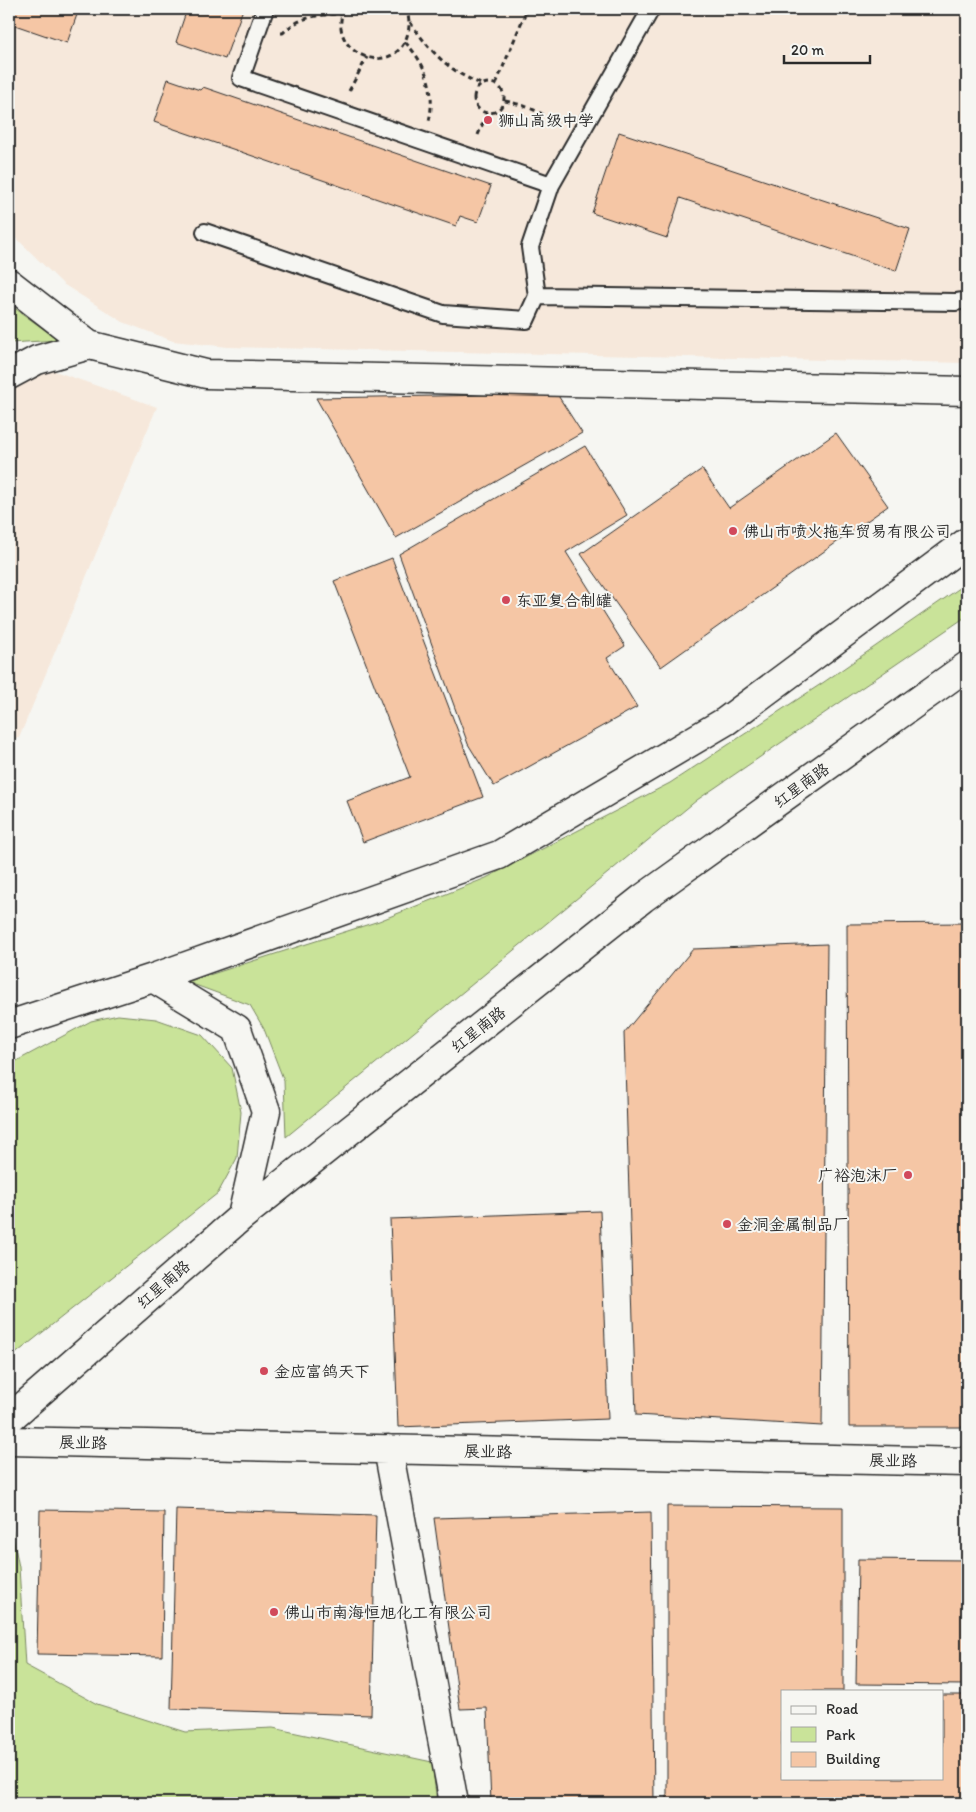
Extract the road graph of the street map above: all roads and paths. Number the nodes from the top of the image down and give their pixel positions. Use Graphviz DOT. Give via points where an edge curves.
graph roads {
  1 [pos="265,9"];
  2 [pos="344,9"];
  3 [pos="406,9"];
  4 [pos="527,9"];
  5 [pos="651,9"];
  6 [pos="342,14"];
  7 [pos="410,21"];
  8 [pos="259,25"];
  9 [pos="405,42"];
  10 [pos="367,57"];
  11 [pos="481,84"];
  12 [pos="496,84"];
  13 [pos="505,101"];
  14 [pos="340,112"];
  15 [pos="563,131"];
  16 [pos="424,141"];
  17 [pos="551,185"];
  18 [pos="205,232"];
  19 [pos="9,283"];
  20 [pos="537,296"];
  21 [pos="967,300"];
  22 [pos="89,345"];
  23 [pos="9,375"];
  24 [pos="967,391"];
  25 [pos="967,542"];
  26 [pos="967,666"];
  27 [pos="153,978"];
  28 [pos="9,1025"];
  29 [pos="242,1216"];
  30 [pos="9,1419"];
  31 [pos="9,1440"];
  32 [pos="388,1449"];
  33 [pos="967,1462"];
  34 [pos="454,1803"];
  1 -- 8 [label="lane"];
  2 -- 6 [label="path"];
  3 -- 7 [label="path"];
  4 -- 12 [label="path"];
  5 -- 17 [label="lane"];
  6 -- 8 [label="path" via="305,19 283,33"];
  6 -- 10 [label="path" via="342,32 346,42 354,51"];
  7 -- 9 [label="path"];
  7 -- 11 [label="path" via="448,66"];
  8 -- 14 [label="lane" via="241,78"];
  9 -- 10 [label="path" via="388,56"];
  9 -- 16 [label="path" via="419,59 431,86 432,104"];
  10 -- 14 [label="path"];
  11 -- 12 [label="path"];
  11 -- 13 [label="path" via="474,97 480,110 495,112"];
  12 -- 13 [label="path" via="503,91"];
  13 -- 15 [label="path" via="532,108"];
  14 -- 16 [label="lane"];
  16 -- 17 [label="lane"];
  17 -- 20 [label="lane" via="530,247"];
  18 -- 20 [label="lane" via="443,314 526,320"];
  19 -- 22 [label="main road"];
  20 -- 21 [label="lane"];
  22 -- 23 [label="main road" via="38,360"];
  22 -- 24 [label="main road" via="206,374"];
  25 -- 27 [label="main road" via="726,721 499,855"];
  26 -- 29 [label="main road, 红星南路" via="643,898"];
  27 -- 28 [label="main road"];
  27 -- 29 [label="main road" via="237,1029 266,1111"];
  29 -- 30 [label="main road, 红星南路"];
  31 -- 32 [label="main road, 展业路"];
  32 -- 33 [label="main road, 展业路"];
  32 -- 34 [label="main road"];
}
